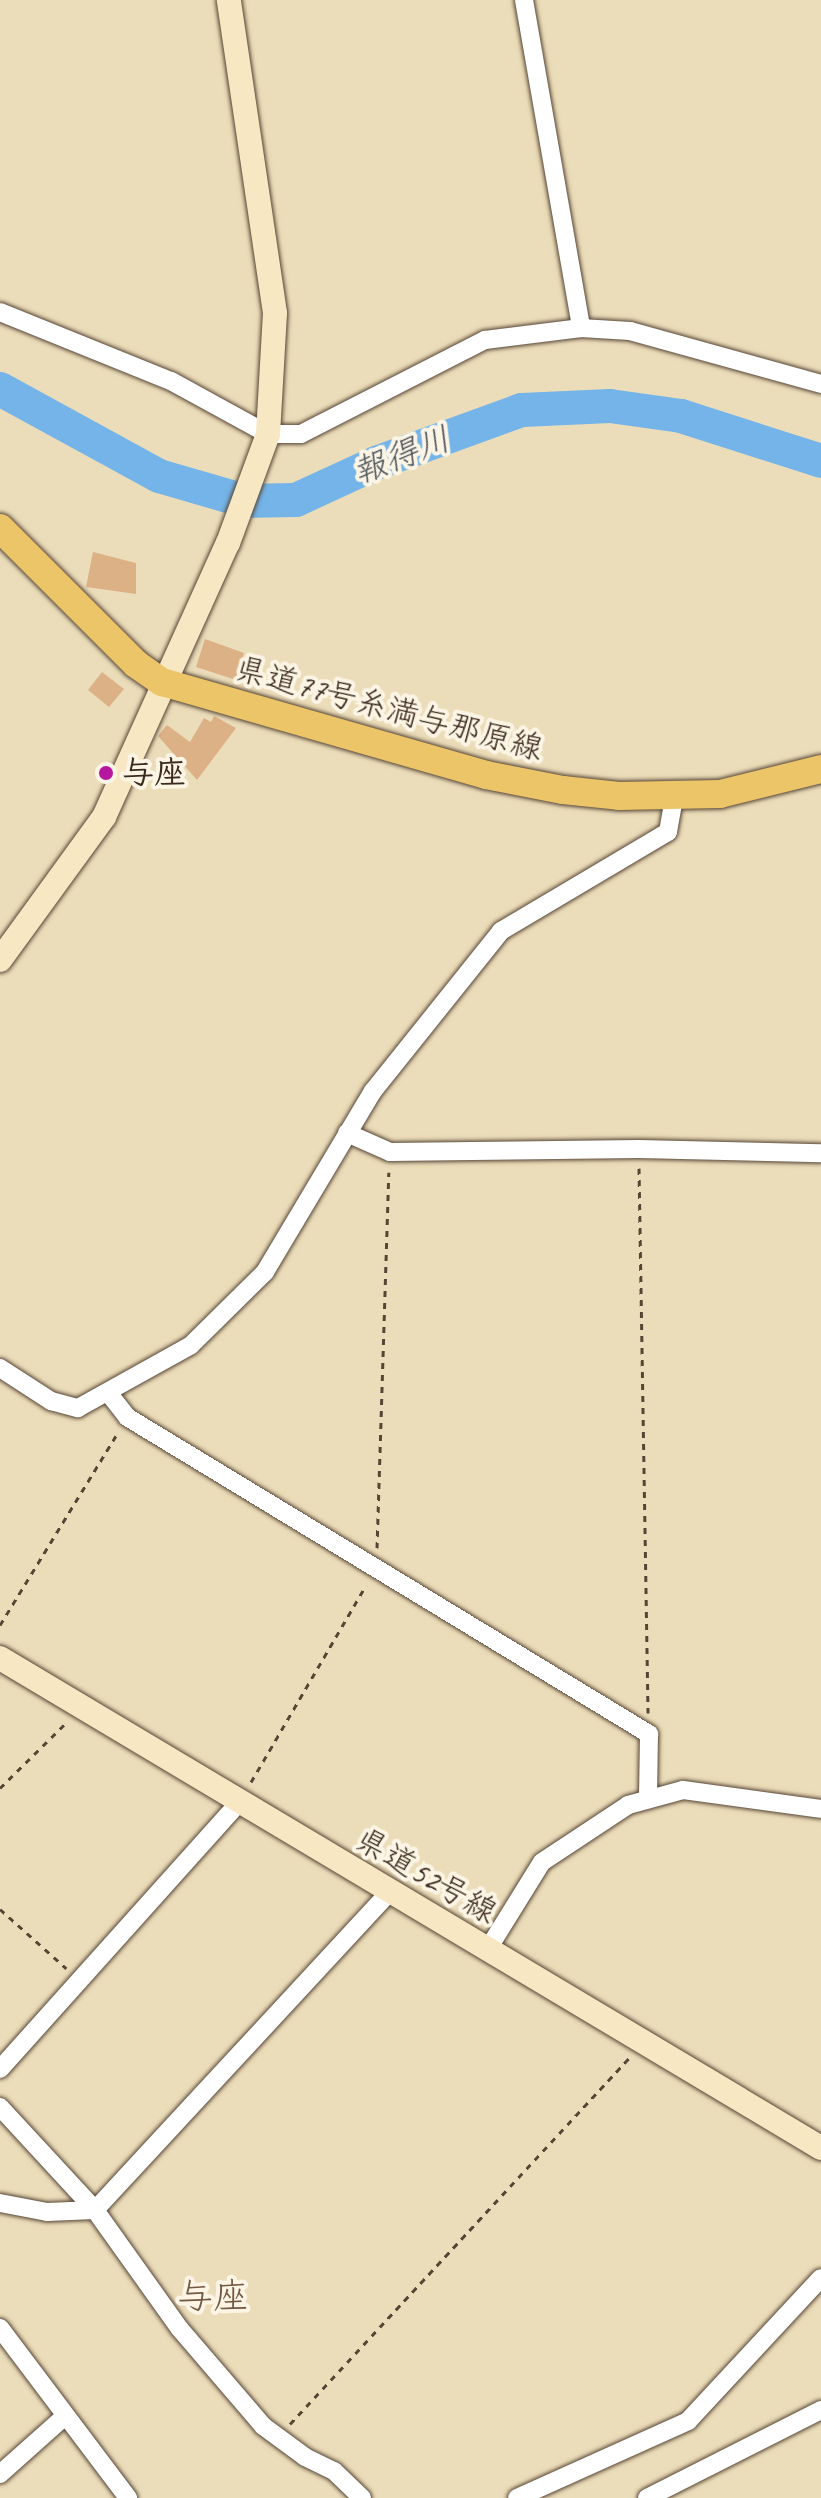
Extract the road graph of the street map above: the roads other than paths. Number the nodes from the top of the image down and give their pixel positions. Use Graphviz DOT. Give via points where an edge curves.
graph roads {
  1 [pos="229,0"];
  2 [pos="524,0"];
  3 [pos="0,312"];
  4 [pos="581,328"];
  5 [pos="821,384"];
  6 [pos="265,442"];
  7 [pos="0,528"];
  8 [pos="162,682"];
  9 [pos="821,769"];
  10 [pos="674,797"];
  11 [pos="0,960"];
  12 [pos="347,1133"];
  13 [pos="821,1153"];
  14 [pos="0,1368"];
  15 [pos="110,1395"];
  16 [pos="0,1658"];
  17 [pos="648,1799"];
  18 [pos="239,1803"];
  19 [pos="821,1809"];
  20 [pos="389,1892"];
  21 [pos="488,1949"];
  22 [pos="0,2069"];
  23 [pos="0,2107"];
  24 [pos="821,2148"];
  25 [pos="0,2203"];
  26 [pos="95,2210"];
  27 [pos="821,2278"];
  28 [pos="0,2328"];
  29 [pos="821,2410"];
  30 [pos="65,2416"];
  31 [pos="2,2467"];
  32 [pos="128,2498"];
  33 [pos="362,2498"];
  34 [pos="517,2498"];
  35 [pos="647,2498"];
  1 -- 6 [label="main road" via="275,313"];
  2 -- 4 [label="street"];
  3 -- 6 [label="street" via="171,381"];
  4 -- 5 [label="street" via="630,331"];
  4 -- 6 [label="street" via="485,340 301,434"];
  6 -- 8 [label="main road" via="228,543"];
  7 -- 8 [label="main road, 県道77号糸満与那原線" via="136,664"];
  8 -- 10 [label="main road, 県道77号糸満与那原線" via="523,784"];
  8 -- 11 [label="main road" via="104,817"];
  9 -- 10 [label="main road, 県道77号糸満与那原線" via="755,788"];
  10 -- 12 [label="street" via="668,832 509,923 436,1008"];
  12 -- 13 [label="street" via="390,1152"];
  12 -- 15 [label="street" via="274,1257 244,1297 191,1345"];
  14 -- 15 [label="street" via="62,1406 78,1408"];
  15 -- 17 [label="street" via="127,1417 649,1734"];
  16 -- 18 [label="main road, 県道52号線"];
  17 -- 19 [label="street" via="683,1790"];
  17 -- 21 [label="street" via="589,1826 542,1862"];
  18 -- 20 [label="main road, 県道52号線"];
  18 -- 22 [label="street"];
  20 -- 21 [label="main road, 県道52号線"];
  20 -- 26 [label="street"];
  21 -- 24 [label="main road, 県道52号線"];
  23 -- 26 [label="street"];
  25 -- 26 [label="street" via="58,2213"];
  26 -- 33 [label="street" via="180,2329 276,2438 334,2471"];
  27 -- 34 [label="street" via="688,2421"];
  28 -- 30 [label="street"];
  29 -- 35 [label="street" via="784,2424"];
  30 -- 31 [label="street"];
  30 -- 32 [label="street"];
}
